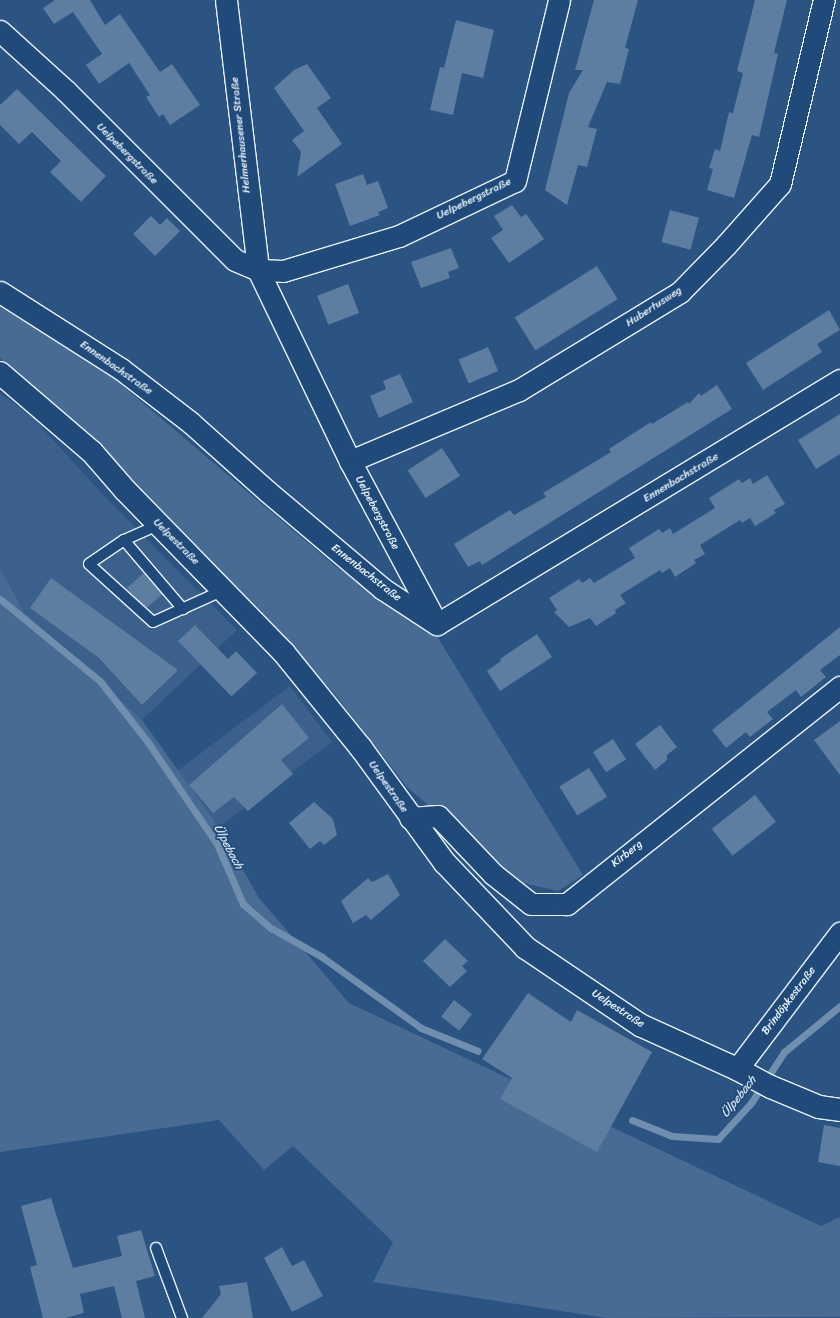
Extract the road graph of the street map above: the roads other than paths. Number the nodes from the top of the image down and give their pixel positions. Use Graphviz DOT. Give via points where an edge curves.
graph roads {
  1 [pos="226,0"];
  2 [pos="559,0"];
  3 [pos="824,0"];
  4 [pos="0,31"];
  5 [pos="258,270"];
  6 [pos="0,292"];
  7 [pos="0,372"];
  8 [pos="840,380"];
  9 [pos="350,461"];
  10 [pos="158,524"];
  11 [pos="124,540"];
  12 [pos="224,590"];
  13 [pos="183,609"];
  14 [pos="437,624"];
  15 [pos="840,687"];
  16 [pos="410,818"];
  17 [pos="840,933"];
  18 [pos="744,1072"];
  19 [pos="840,1110"];
  20 [pos="156,1248"];
  21 [pos="182,1318"];
  1 -- 5 [label="street, Helmerhausener Straße"];
  2 -- 5 [label="street, Uelpebergstraße" via="515,181 399,236 283,271"];
  3 -- 9 [label="street, Hubertusweg" via="780,184 680,292 519,390"];
  4 -- 5 [label="street, Uelpebergstraße" via="65,90 235,260"];
  5 -- 9 [label="street, Uelpebergstraße"];
  6 -- 14 [label="street, Ennenbachstraße" via="121,369 191,423 383,589"];
  7 -- 10 [label="main road, Uelpestraße" via="92,452"];
  8 -- 14 [label="street, Ennenbachstraße"];
  9 -- 14 [label="street, Uelpebergstraße"];
  10 -- 11 [label="lane"];
  10 -- 12 [label="main road, Uelpestraße"];
  11 -- 13 [label="lane"];
  11 -- 13 [label="lane" via="89,564 153,622"];
  12 -- 13 [label="lane"];
  12 -- 16 [label="main road, Uelpestraße" via="294,665 361,748"];
  15 -- 16 [label="street, Kirberg" via="567,904 531,904 493,874 438,816"];
  16 -- 18 [label="main road, Uelpestraße" via="450,868 526,948 640,1025"];
  17 -- 18 [label="street, Brindöpkestraße"];
  18 -- 19 [label="main road, Uelpestraße" via="770,1087 818,1107"];
  20 -- 21 [label="lane"];
}
